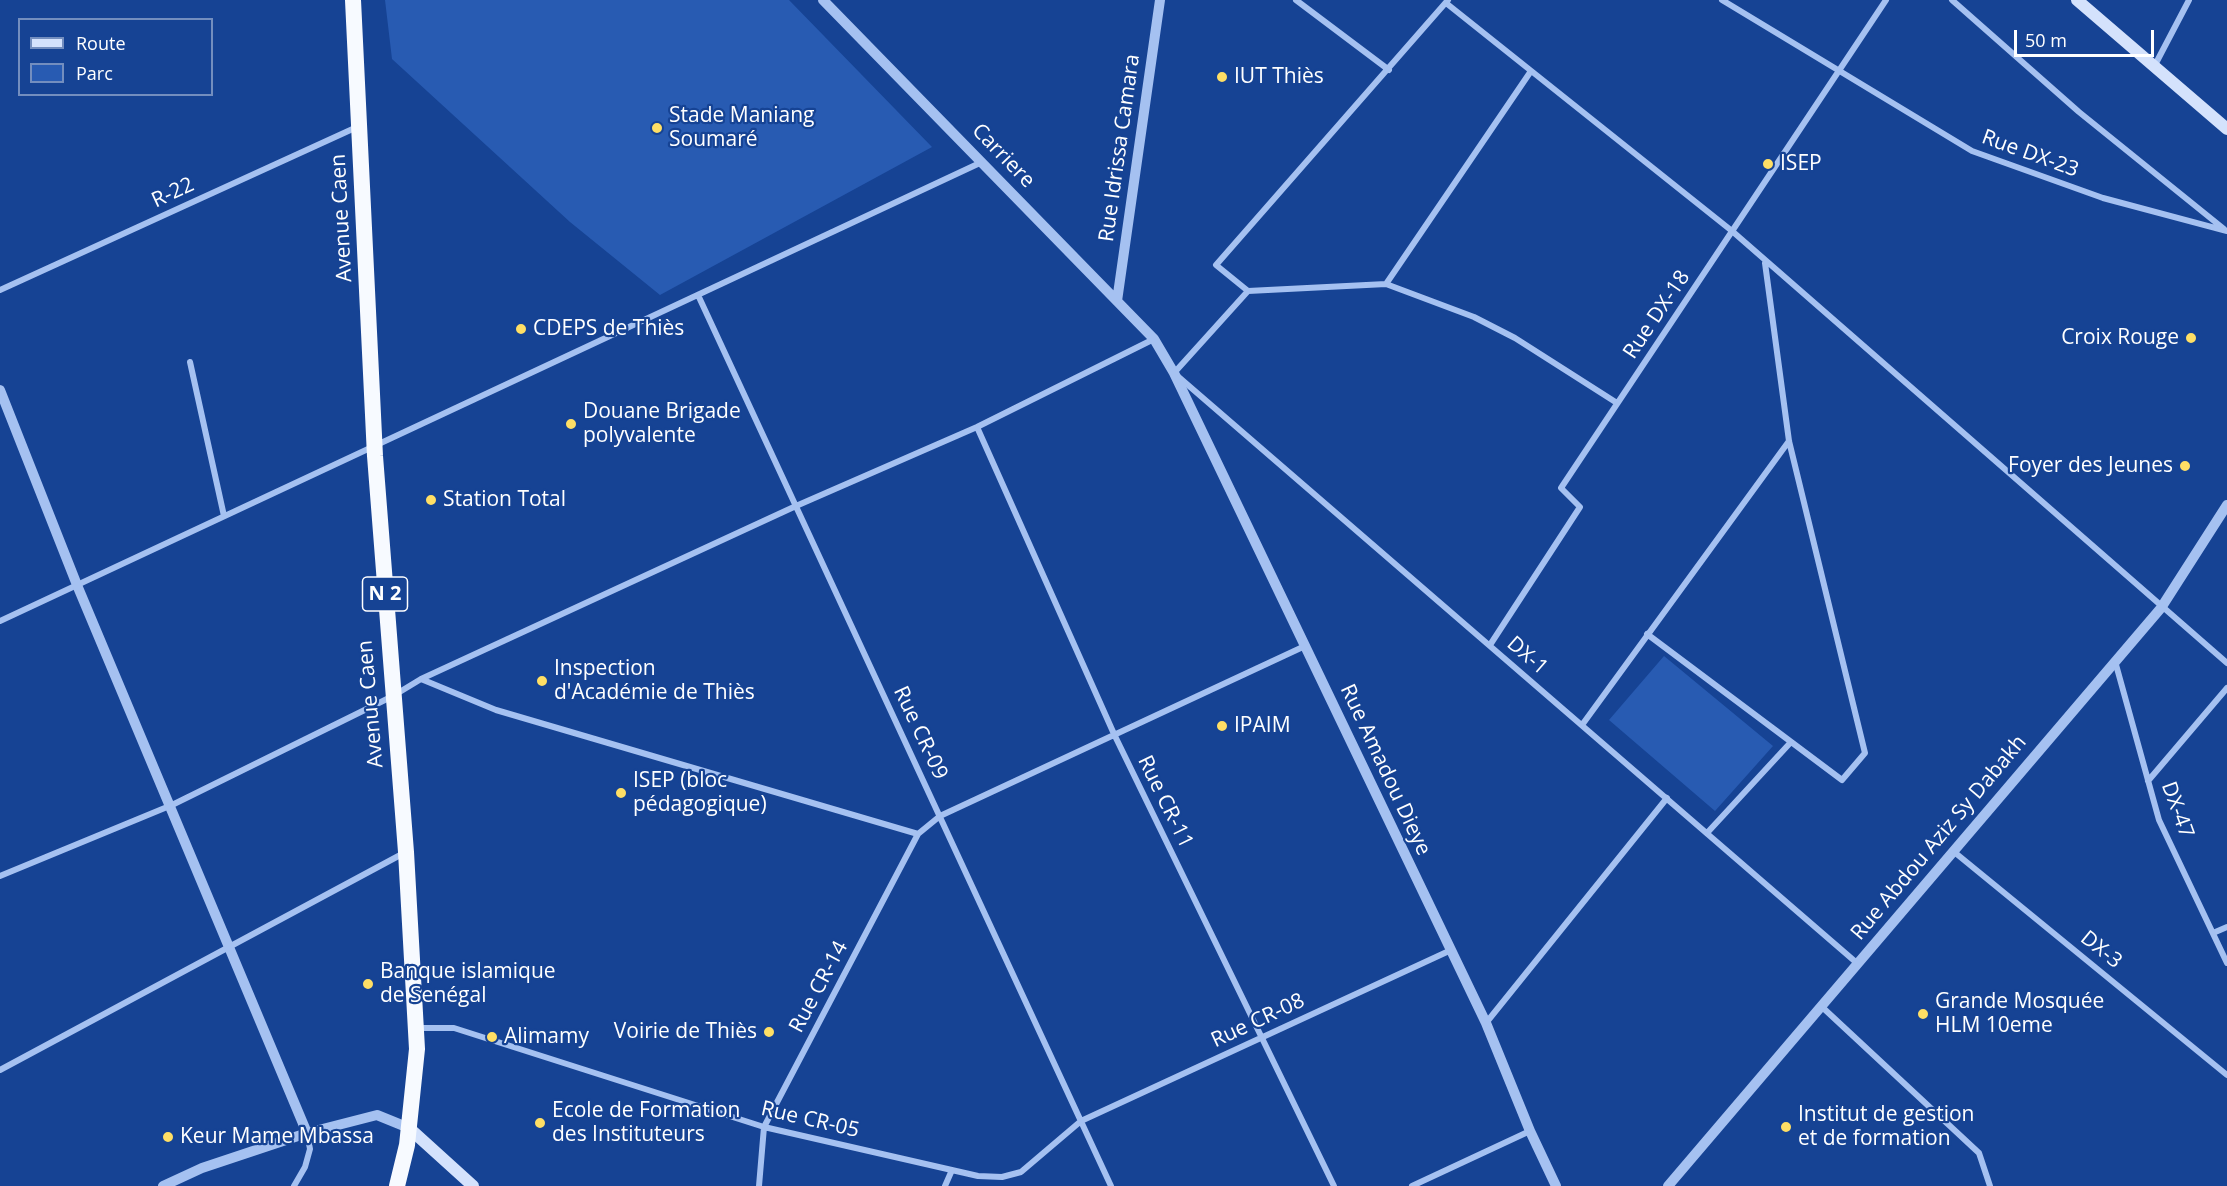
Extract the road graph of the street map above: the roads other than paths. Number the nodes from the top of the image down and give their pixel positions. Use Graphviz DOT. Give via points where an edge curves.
graph roads {
  1 [pos="353,0"];
  2 [pos="823,0"];
  3 [pos="1160,0"];
  4 [pos="1296,0"];
  5 [pos="1722,0"];
  6 [pos="1886,0"];
  7 [pos="1952,0"];
  8 [pos="2077,0"];
  9 [pos="2189,0"];
  10 [pos="1447,1"];
  11 [pos="2154,64"];
  12 [pos="1389,70"];
  13 [pos="1838,70"];
  14 [pos="1531,71"];
  15 [pos="360,126"];
  16 [pos="2227,129"];
  17 [pos="982,162"];
  18 [pos="1732,231"];
  19 [pos="2227,231"];
  20 [pos="1765,263"];
  21 [pos="1386,284"];
  22 [pos="0,290"];
  23 [pos="1248,291"];
  24 [pos="698,295"];
  25 [pos="1117,301"];
  26 [pos="1154,339"];
  27 [pos="190,362"];
  28 [pos="1174,373"];
  29 [pos="0,390"];
  30 [pos="1617,403"];
  31 [pos="977,427"];
  32 [pos="1789,441"];
  33 [pos="375,446"];
  34 [pos="2227,505"];
  35 [pos="796,506"];
  36 [pos="224,516"];
  37 [pos="77,585"];
  38 [pos="2161,608"];
  39 [pos="0,621"];
  40 [pos="1647,634"];
  41 [pos="1490,645"];
  42 [pos="1305,646"];
  43 [pos="2115,661"];
  44 [pos="2227,663"];
  45 [pos="421,679"];
  46 [pos="2227,688"];
  47 [pos="393,696"];
  48 [pos="1582,725"];
  49 [pos="1114,734"];
  50 [pos="1791,742"];
  51 [pos="2148,781"];
  52 [pos="1667,798"];
  53 [pos="171,805"];
  54 [pos="940,816"];
  55 [pos="1707,833"];
  56 [pos="918,834"];
  57 [pos="1953,851"];
  58 [pos="406,852"];
  59 [pos="0,876"];
  60 [pos="2227,927"];
  61 [pos="2213,933"];
  62 [pos="229,946"];
  63 [pos="1449,951"];
  64 [pos="2227,963"];
  65 [pos="1858,964"];
  66 [pos="1821,1005"];
  67 [pos="1486,1023"];
  68 [pos="416,1028"];
  69 [pos="1262,1038"];
  70 [pos="0,1070"];
  71 [pos="2227,1075"];
  72 [pos="1081,1121"];
  73 [pos="764,1127"];
  74 [pos="409,1128"];
  75 [pos="1530,1131"];
  76 [pos="307,1133"];
  77 [pos="952,1170"];
  78 [pos="164,1186"];
  79 [pos="294,1186"];
  80 [pos="397,1186"];
  81 [pos="473,1186"];
  82 [pos="759,1186"];
  83 [pos="945,1186"];
  84 [pos="1111,1186"];
  85 [pos="1334,1186"];
  86 [pos="1412,1186"];
  87 [pos="1556,1186"];
  88 [pos="1668,1186"];
  89 [pos="1990,1186"];
  1 -- 15 [label="highway, Avenue Caen / N 2"];
  2 -- 17 [label="street, Carriere"];
  3 -- 25 [label="street, Rue Idrissa Camara"];
  4 -- 12 [label="street"];
  5 -- 13 [label="street, Rue DX-23"];
  6 -- 13 [label="street, Rue DX-18"];
  7 -- 19 [label="street" via="2079,111"];
  8 -- 11 [label="main road"];
  9 -- 11 [label="street"];
  10 -- 12 [label="street"];
  10 -- 14 [label="street"];
  11 -- 16 [label="main road"];
  12 -- 23 [label="street" via="1216,265"];
  13 -- 18 [label="street, Rue DX-18"];
  13 -- 19 [label="street, Rue DX-23" via="1972,151 2103,198"];
  14 -- 18 [label="street"];
  14 -- 21 [label="street"];
  15 -- 22 [label="street, R-22"];
  15 -- 33 [label="highway, Avenue Caen / N 2"];
  17 -- 24 [label="street"];
  17 -- 25 [label="street, Carriere"];
  18 -- 20 [label="street"];
  18 -- 30 [label="street, Rue DX-18"];
  20 -- 32 [label="street"];
  20 -- 38 [label="street"];
  21 -- 23 [label="street"];
  21 -- 30 [label="street" via="1474,317 1515,338"];
  23 -- 28 [label="street"];
  24 -- 33 [label="street"];
  24 -- 35 [label="street, Rue CR-09"];
  25 -- 26 [label="street, Carriere"];
  26 -- 28 [label="street, Carriere"];
  26 -- 31 [label="street"];
  27 -- 36 [label="street"];
  28 -- 41 [label="street, DX-1"];
  28 -- 42 [label="street, Rue Amadou Dieye"];
  29 -- 37 [label="street"];
  30 -- 41 [label="street, Rue DX-18" via="1561,488 1580,507"];
  31 -- 35 [label="street"];
  31 -- 49 [label="street, Rue CR-11"];
  32 -- 40 [label="street"];
  32 -- 50 [label="street" via="1865,753 1842,780"];
  33 -- 36 [label="street"];
  33 -- 47 [label="highway, Avenue Caen / N 2"];
  34 -- 38 [label="street, Rue Abdou Aziz Sy Dabakh"];
  35 -- 45 [label="street"];
  35 -- 54 [label="street, Rue CR-09"];
  36 -- 37 [label="street"];
  37 -- 39 [label="street"];
  37 -- 53 [label="street"];
  38 -- 43 [label="street, Rue Abdou Aziz Sy Dabakh"];
  38 -- 44 [label="street"];
  40 -- 48 [label="street"];
  40 -- 50 [label="street"];
  41 -- 48 [label="street, DX-1"];
  42 -- 49 [label="street, Rue CR-14"];
  42 -- 63 [label="street, Rue Amadou Dieye"];
  43 -- 51 [label="street, DX-47"];
  43 -- 57 [label="street, Rue Abdou Aziz Sy Dabakh"];
  45 -- 47 [label="street"];
  45 -- 56 [label="street" via="496,710"];
  46 -- 51 [label="street"];
  47 -- 53 [label="street"];
  47 -- 58 [label="highway, Avenue Caen / N 2"];
  48 -- 52 [label="street, DX-1"];
  49 -- 54 [label="street, Rue CR-14"];
  49 -- 69 [label="street, Rue CR-11"];
  50 -- 55 [label="street"];
  51 -- 61 [label="street, DX-47" via="2159,820"];
  52 -- 55 [label="street, DX-1"];
  52 -- 67 [label="street"];
  53 -- 59 [label="street"];
  53 -- 62 [label="street"];
  54 -- 56 [label="street, Rue CR-14"];
  54 -- 72 [label="street, Rue CR-09"];
  55 -- 65 [label="street, DX-1"];
  56 -- 73 [label="street, Rue CR-14"];
  57 -- 65 [label="street, Rue Abdou Aziz Sy Dabakh"];
  57 -- 71 [label="street, DX-3"];
  58 -- 62 [label="street"];
  58 -- 68 [label="highway, Avenue Caen / N 2"];
  60 -- 61 [label="street"];
  61 -- 64 [label="street, DX-47"];
  62 -- 70 [label="street"];
  62 -- 76 [label="street"];
  63 -- 67 [label="street, Rue Amadou Dieye"];
  63 -- 69 [label="street, Rue CR-08"];
  65 -- 66 [label="street, Rue Abdou Aziz Sy Dabakh"];
  66 -- 88 [label="street, Rue Abdou Aziz Sy Dabakh"];
  66 -- 89 [label="street" via="1979,1153"];
  67 -- 75 [label="street, Rue Amadou Dieye"];
  68 -- 73 [label="street, Rue CR-05" via="454,1028"];
  68 -- 74 [label="highway, Avenue Caen / N 2"];
  69 -- 72 [label="street, Rue CR-08"];
  69 -- 85 [label="street, Rue CR-11"];
  72 -- 77 [label="street, Rue CR-05" via="1021,1172 1002,1177"];
  72 -- 84 [label="street, Rue CR-09"];
  73 -- 77 [label="street, Rue CR-05"];
  73 -- 82 [label="street, Rue CR-14"];
  74 -- 76 [label="street" via="377,1115"];
  74 -- 80 [label="highway, Avenue Caen / N 2"];
  74 -- 81 [label="main road"];
  75 -- 86 [label="street"];
  75 -- 87 [label="street, Rue Amadou Dieye"];
  76 -- 78 [label="street" via="202,1168"];
  76 -- 79 [label="street" via="310,1149"];
  77 -- 83 [label="street"];
}
